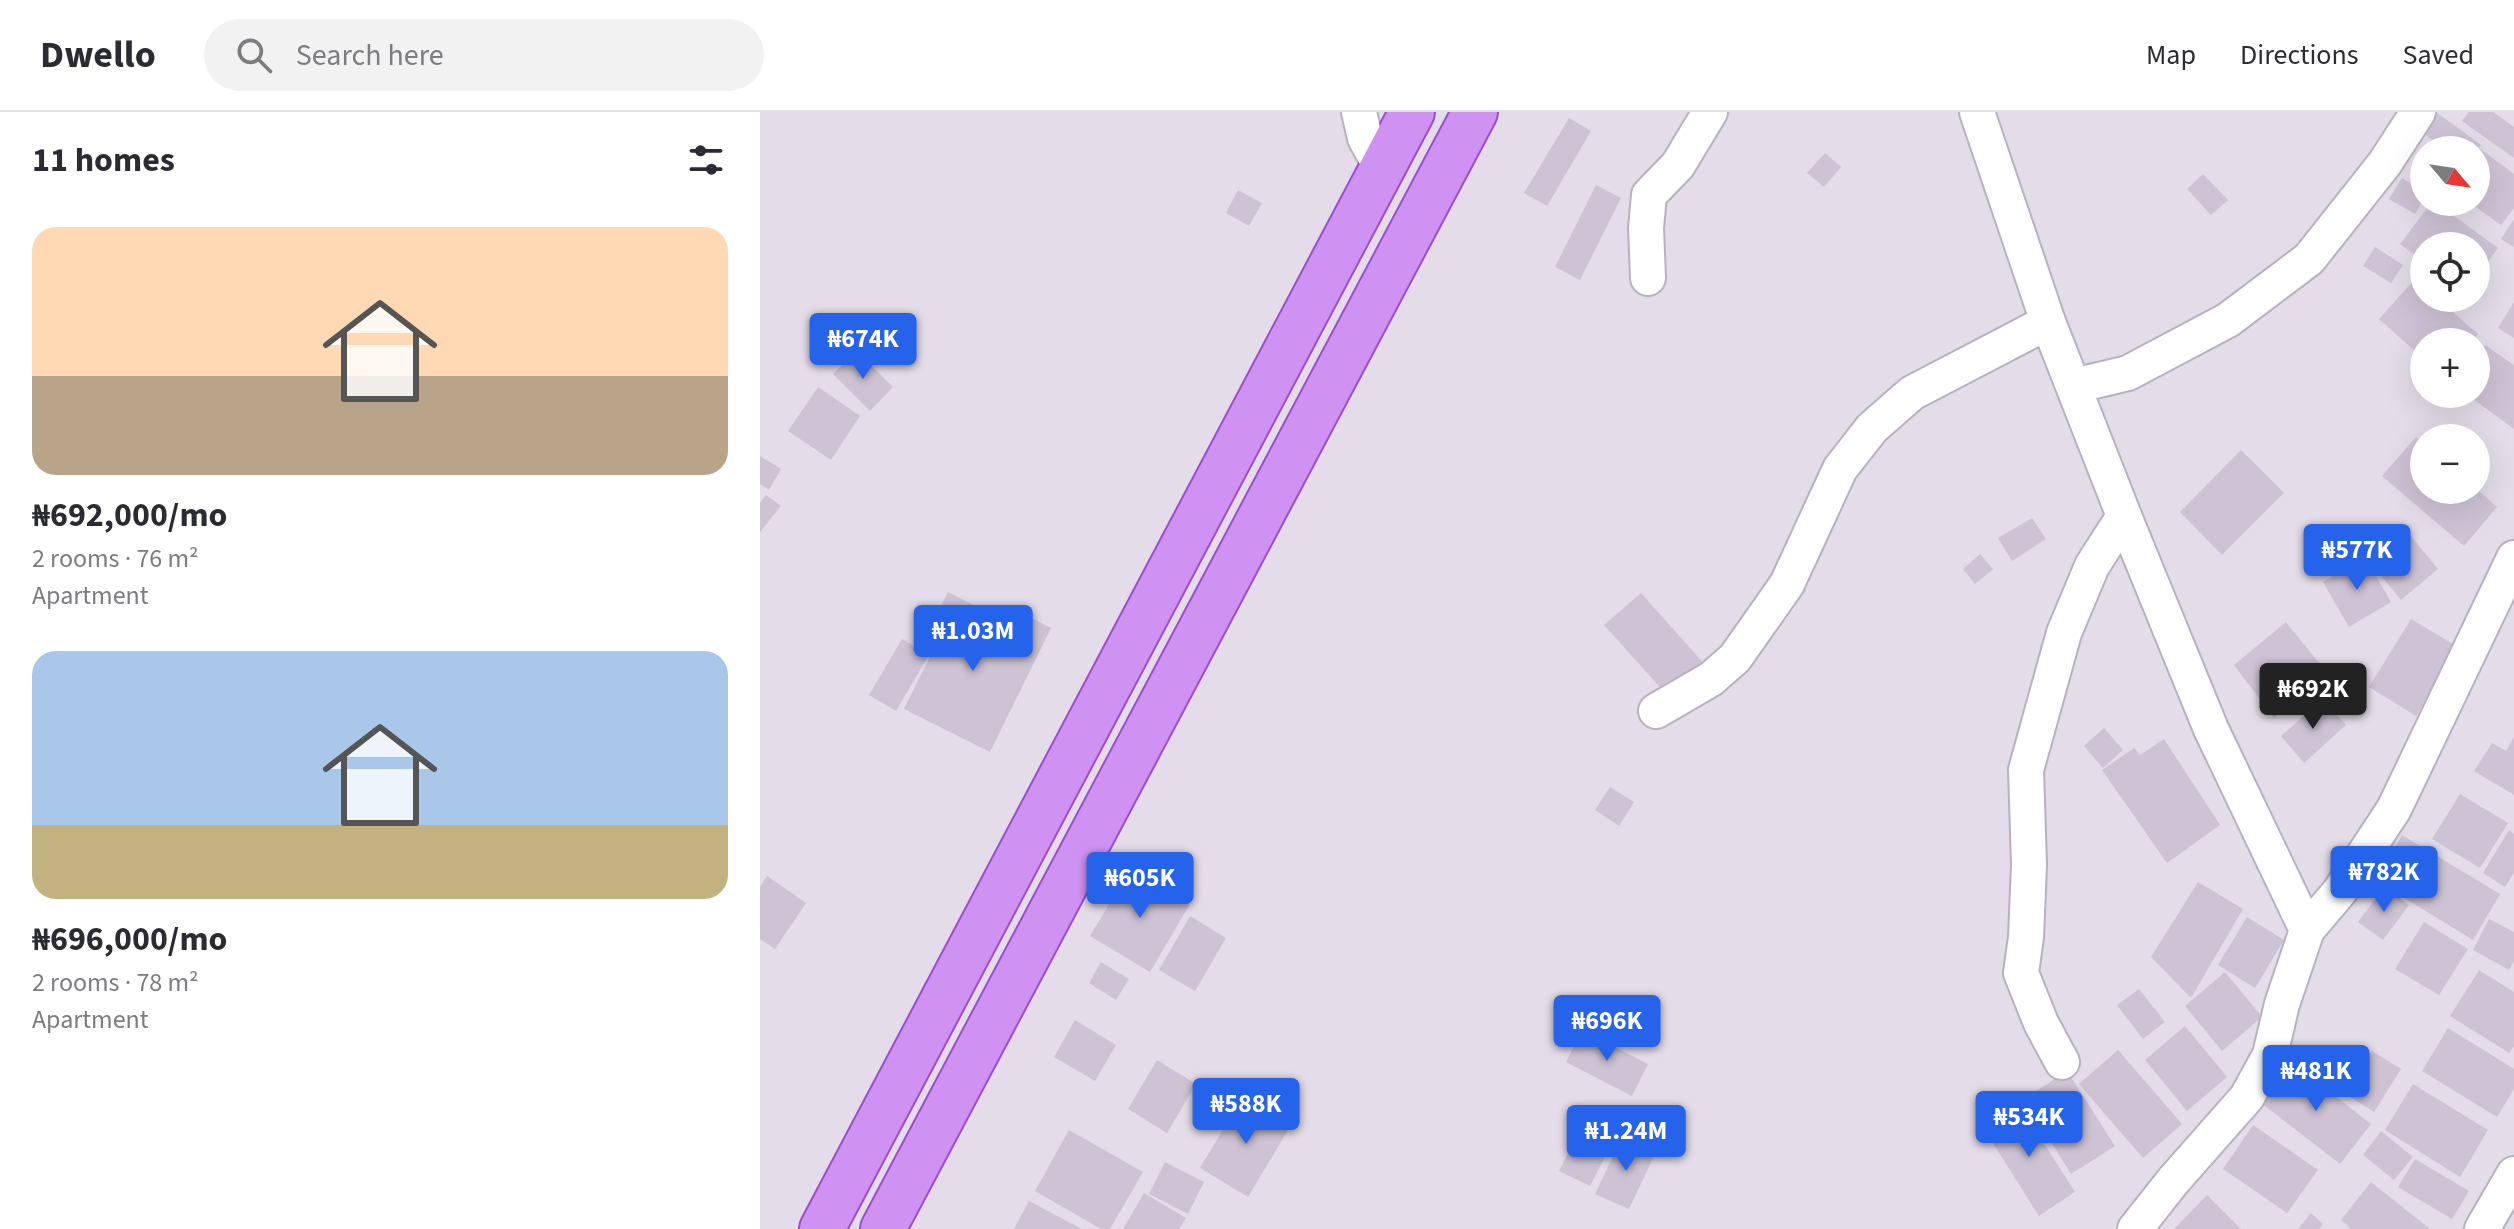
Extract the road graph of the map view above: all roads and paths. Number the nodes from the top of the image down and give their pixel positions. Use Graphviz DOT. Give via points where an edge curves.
graph roads {
  1 [pos="1359,112"];
  2 [pos="1412,112"];
  3 [pos="1475,112"];
  4 [pos="1710,112"];
  5 [pos="1977,112"];
  6 [pos="2418,112"];
  7 [pos="1382,169"];
  8 [pos="1648,278"];
  9 [pos="2048,322"];
  10 [pos="2074,386"];
  11 [pos="2124,516"];
  12 [pos="2514,558"];
  13 [pos="1656,711"];
  14 [pos="2307,930"];
  15 [pos="2062,1062"];
  16 [pos="2514,1174"];
  17 [pos="822,1229"];
  18 [pos="883,1229"];
  19 [pos="2135,1229"];
  20 [pos="2482,1229"];
  1 -- 7 [label="street" via="1365,138"];
  2 -- 7 [label="highway"];
  3 -- 18 [label="highway"];
  4 -- 8 [label="street" via="1678,165 1649,195"];
  5 -- 9 [label="street"];
  6 -- 10 [label="street" via="2309,259 2216,327 2128,373"];
  7 -- 17 [label="highway"];
  9 -- 10 [label="street"];
  9 -- 13 [label="street" via="1912,393 1872,428 1840,469 1787,584 1735,658 1711,679"];
  10 -- 11 [label="street"];
  11 -- 14 [label="street" via="2211,729"];
  11 -- 15 [label="street" via="2092,566 2064,633 2026,770 2029,865 2021,973"];
  12 -- 14 [label="street" via="2394,809 2340,891"];
  14 -- 19 [label="street" via="2270,1055 2247,1097"];
  16 -- 20 [label="street"];
}
